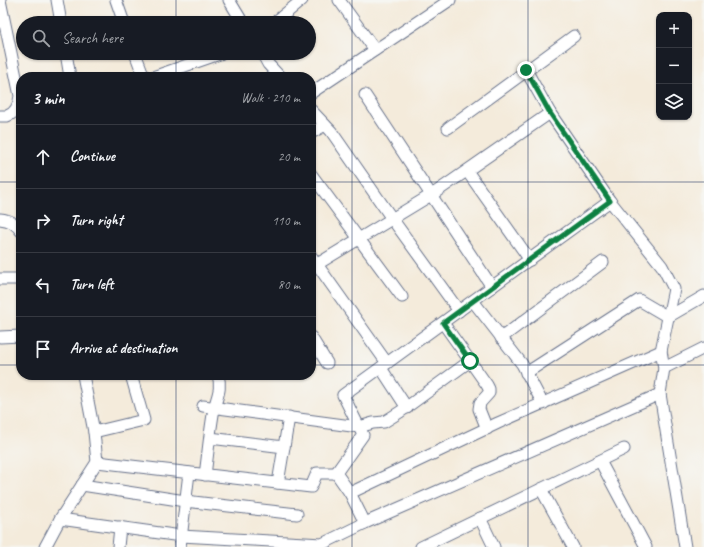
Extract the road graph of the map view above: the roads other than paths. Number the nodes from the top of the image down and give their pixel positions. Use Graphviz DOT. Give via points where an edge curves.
graph roads {
  1 [pos="0,0"];
  2 [pos="57,0"];
  3 [pos="116,0"];
  4 [pos="229,0"];
  5 [pos="302,0"];
  6 [pos="339,0"];
  7 [pos="450,0"];
  8 [pos="60,16"];
  9 [pos="122,16"];
  10 [pos="239,16"];
  11 [pos="283,16"];
  12 [pos="574,36"];
  13 [pos="375,50"];
  14 [pos="67,60"];
  15 [pos="138,60"];
  16 [pos="202,60"];
  17 [pos="266,60"];
  18 [pos="526,70"];
  19 [pos="69,72"];
  20 [pos="142,72"];
  21 [pos="167,72"];
  22 [pos="273,72"];
  23 [pos="16,77"];
  24 [pos="316,90"];
  25 [pos="365,95"];
  26 [pos="16,108"];
  27 [pos="550,113"];
  28 [pos="316,115"];
  29 [pos="0,116"];
  30 [pos="325,125"];
  31 [pos="448,128"];
  32 [pos="316,130"];
  33 [pos="466,171"];
  34 [pos="316,181"];
  35 [pos="431,195"];
  36 [pos="610,201"];
  37 [pos="0,219"];
  38 [pos="392,219"];
  39 [pos="16,224"];
  40 [pos="360,239"];
  41 [pos="530,260"];
  42 [pos="316,261"];
  43 [pos="603,262"];
  44 [pos="316,267"];
  45 [pos="0,279"];
  46 [pos="16,279"];
  47 [pos="492,287"];
  48 [pos="704,296"];
  49 [pos="402,297"];
  50 [pos="473,301"];
  51 [pos="459,311"];
  52 [pos="668,317"];
  53 [pos="443,323"];
  54 [pos="16,336"];
  55 [pos="0,337"];
  56 [pos="501,338"];
  57 [pos="316,345"];
  58 [pos="704,348"];
  59 [pos="662,351"];
  60 [pos="470,361"];
  61 [pos="327,363"];
  62 [pos="384,365"];
  63 [pos="664,368"];
  64 [pos="526,373"];
  65 [pos="84,380"];
  66 [pos="132,380"];
  67 [pos="220,380"];
  68 [pos="660,394"];
  69 [pos="543,404"];
  70 [pos="202,406"];
  71 [pos="214,407"];
  72 [pos="407,408"];
  73 [pos="289,417"];
  74 [pos="359,427"];
  75 [pos="487,428"];
  76 [pos="94,432"];
  77 [pos="210,438"];
  78 [pos="284,448"];
  79 [pos="624,449"];
  80 [pos="600,461"];
  81 [pos="97,462"];
  82 [pos="188,473"];
  83 [pos="336,474"];
  84 [pos="205,475"];
  85 [pos="278,483"];
  86 [pos="82,484"];
  87 [pos="541,489"];
  88 [pos="350,493"];
  89 [pos="185,501"];
  90 [pos="297,514"];
  91 [pos="480,518"];
  92 [pos="60,519"];
  93 [pos="366,523"];
  94 [pos="120,527"];
  95 [pos="181,536"];
  96 [pos="323,546"];
  97 [pos="45,547"];
  98 [pos="118,547"];
  99 [pos="180,547"];
  100 [pos="421,547"];
  101 [pos="494,547"];
  102 [pos="573,547"];
  103 [pos="646,547"];
  104 [pos="685,547"];
  1 -- 23 [label="street"];
  2 -- 8 [label="street"];
  3 -- 9 [label="street"];
  4 -- 10 [label="street"];
  5 -- 11 [label="street"];
  6 -- 13 [label="street"];
  7 -- 13 [label="street"];
  12 -- 18 [label="street"];
  13 -- 24 [label="street"];
  14 -- 19 [label="street"];
  15 -- 20 [label="street"];
  16 -- 21 [label="street"];
  17 -- 22 [label="street"];
  18 -- 27 [label="street"];
  18 -- 31 [label="street"];
  25 -- 35 [label="street"];
  26 -- 29 [label="street" via="7,116"];
  27 -- 33 [label="street"];
  27 -- 36 [label="street"];
  28 -- 30 [label="street"];
  30 -- 32 [label="street"];
  30 -- 38 [label="street"];
  33 -- 35 [label="street"];
  33 -- 41 [label="street"];
  34 -- 40 [label="street"];
  35 -- 38 [label="street"];
  35 -- 47 [label="street"];
  36 -- 41 [label="street"];
  36 -- 52 [label="street" via="662,266 674,289"];
  37 -- 39 [label="street" via="7,219"];
  38 -- 40 [label="street"];
  38 -- 51 [label="street"];
  40 -- 42 [label="street"];
  40 -- 49 [label="street"];
  41 -- 47 [label="street"];
  43 -- 56 [label="street"];
  44 -- 62 [label="street"];
  45 -- 46 [label="street"];
  47 -- 50 [label="street"];
  48 -- 52 [label="street"];
  50 -- 51 [label="street"];
  50 -- 56 [label="street"];
  51 -- 53 [label="street"];
  52 -- 59 [label="street"];
  52 -- 64 [label="street" via="639,300"];
  53 -- 60 [label="street"];
  53 -- 62 [label="street"];
  54 -- 55 [label="street"];
  56 -- 64 [label="street"];
  57 -- 61 [label="street"];
  58 -- 63 [label="street"];
  59 -- 63 [label="street"];
  59 -- 69 [label="street"];
  60 -- 72 [label="street"];
  60 -- 75 [label="street" via="489,389 479,409"];
  62 -- 72 [label="street"];
  62 -- 74 [label="street" via="343,395"];
  63 -- 68 [label="street"];
  64 -- 69 [label="street"];
  65 -- 76 [label="street"];
  66 -- 76 [label="street" via="144,420"];
  67 -- 71 [label="street"];
  68 -- 93 [label="street"];
  68 -- 104 [label="street"];
  69 -- 75 [label="street"];
  70 -- 71 [label="street"];
  71 -- 73 [label="street"];
  71 -- 77 [label="street"];
  72 -- 74 [label="street" via="384,422"];
  73 -- 74 [label="street"];
  73 -- 78 [label="street"];
  74 -- 83 [label="street" via="363,436"];
  75 -- 88 [label="street"];
  76 -- 81 [label="street"];
  77 -- 78 [label="street"];
  77 -- 84 [label="street"];
  78 -- 85 [label="street"];
  79 -- 80 [label="street"];
  80 -- 87 [label="street"];
  80 -- 103 [label="street"];
  81 -- 82 [label="street"];
  81 -- 86 [label="street"];
  82 -- 84 [label="street"];
  82 -- 89 [label="street"];
  83 -- 85 [label="street" via="317,473 310,487"];
  83 -- 88 [label="street"];
  84 -- 85 [label="street"];
  86 -- 89 [label="street"];
  86 -- 92 [label="street"];
  87 -- 91 [label="street"];
  87 -- 102 [label="street"];
  88 -- 93 [label="street"];
  89 -- 90 [label="street"];
  89 -- 95 [label="street"];
  91 -- 100 [label="street"];
  91 -- 101 [label="street"];
  92 -- 94 [label="street"];
  92 -- 97 [label="street"];
  93 -- 96 [label="street"];
  94 -- 95 [label="street"];
  94 -- 98 [label="street"];
  95 -- 96 [label="street"];
  95 -- 99 [label="street"];
}
